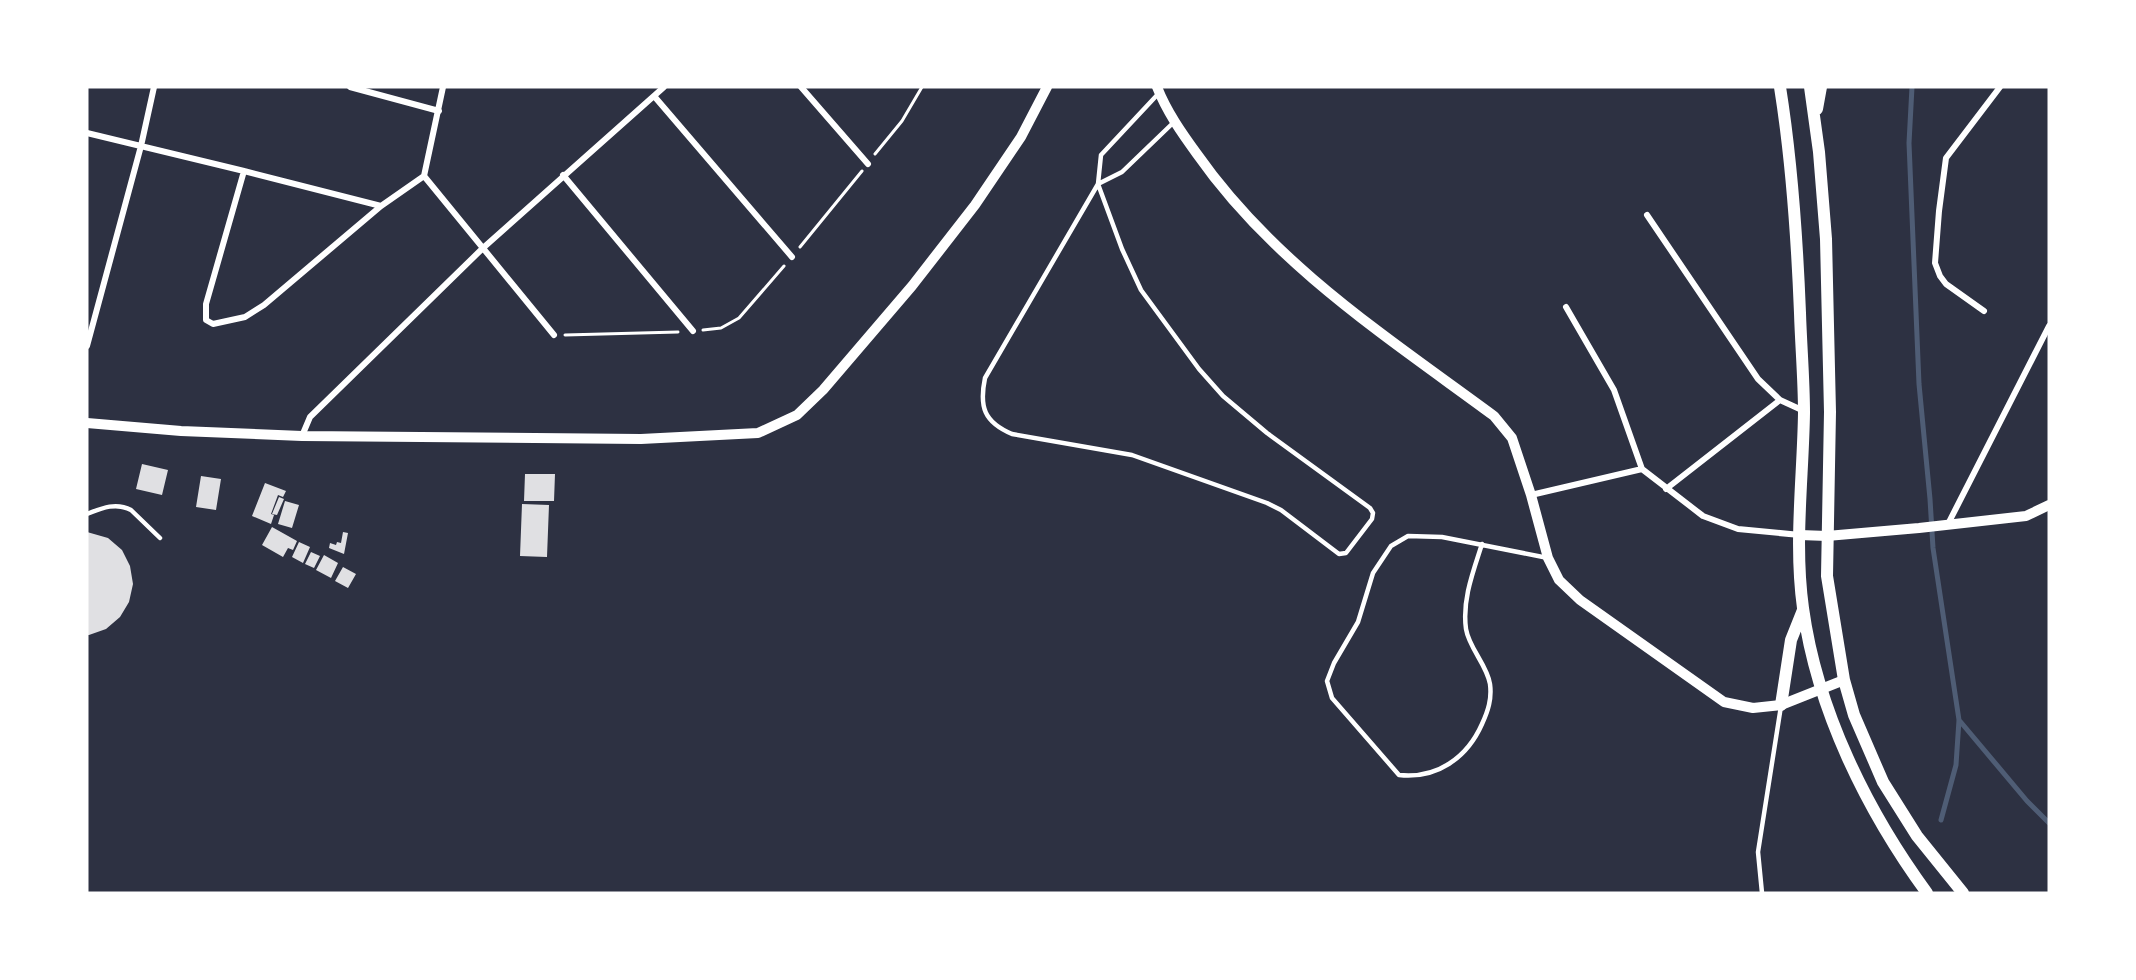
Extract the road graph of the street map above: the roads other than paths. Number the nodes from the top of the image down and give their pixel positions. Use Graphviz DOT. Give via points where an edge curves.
graph roads {
  1 [pos="154,87"];
  2 [pos="350,87"];
  3 [pos="443,87"];
  4 [pos="664,87"];
  5 [pos="801,87"];
  6 [pos="1047,87"];
  7 [pos="1780,87"];
  8 [pos="1810,87"];
  9 [pos="1821,87"];
  10 [pos="2000,87"];
  11 [pos="1158,90"];
  12 [pos="654,96"];
  13 [pos="439,111"];
  14 [pos="1815,119"];
  15 [pos="1174,122"];
  16 [pos="87,133"];
  17 [pos="141,146"];
  18 [pos="868,164"];
  19 [pos="244,171"];
  20 [pos="563,175"];
  21 [pos="424,176"];
  22 [pos="1098,184"];
  23 [pos="381,207"];
  24 [pos="1647,215"];
  25 [pos="483,248"];
  26 [pos="792,257"];
  27 [pos="1566,307"];
  28 [pos="1984,312"];
  29 [pos="2049,326"];
  30 [pos="693,331"];
  31 [pos="554,335"];
  32 [pos="87,346"];
  33 [pos="1780,400"];
  34 [pos="1804,411"];
  35 [pos="87,423"];
  36 [pos="302,436"];
  37 [pos="1642,469"];
  38 [pos="1666,489"];
  39 [pos="1531,495"];
  40 [pos="2049,505"];
  41 [pos="87,514"];
  42 [pos="1944,525"];
  43 [pos="1800,535"];
  44 [pos="1827,536"];
  45 [pos="160,538"];
  46 [pos="1482,544"];
  47 [pos="1548,558"];
  48 [pos="1803,610"];
  49 [pos="1844,680"];
  50 [pos="1822,690"];
  51 [pos="1781,705"];
  52 [pos="1762,893"];
  53 [pos="1926,893"];
  54 [pos="1963,893"];
  1 -- 17 [label="street"];
  2 -- 13 [label="street"];
  3 -- 13 [label="street"];
  4 -- 12 [label="street"];
  5 -- 18 [label="street"];
  6 -- 36 [label="street" via="1021,137 975,205 912,286 797,415 758,433 641,439"];
  7 -- 34 [label="main road" via="1797,243"];
  8 -- 14 [label="main road"];
  9 -- 14 [label="main road"];
  10 -- 28 [label="street" via="1946,158 1938,211 1935,263 1940,276"];
  11 -- 15 [label="street"];
  11 -- 22 [label="lane" via="1101,155"];
  12 -- 20 [label="street"];
  12 -- 26 [label="street"];
  13 -- 21 [label="street"];
  14 -- 44 [label="main road" via="1826,239 1830,412"];
  15 -- 22 [label="lane" via="1122,172"];
  15 -- 39 [label="street" via="1234,204 1278,250 1494,416 1512,438"];
  16 -- 17 [label="street"];
  17 -- 19 [label="street"];
  17 -- 32 [label="street"];
  19 -- 23 [label="street"];
  19 -- 23 [label="street" via="206,304 206,320 213,324 245,317 264,305"];
  20 -- 25 [label="street"];
  20 -- 30 [label="street"];
  21 -- 23 [label="street"];
  21 -- 25 [label="street"];
  22 -- 22 [label="lane" via="985,378 981,397 990,420 1012,434 1132,455 1238,492 1281,510 1339,554 1346,553 1372,519 1370,508 1267,433 1223,396 1199,369 1141,290"];
  24 -- 33 [label="street" via="1745,362"];
  25 -- 31 [label="street"];
  25 -- 36 [label="street" via="310,417"];
  27 -- 37 [label="street" via="1614,390"];
  29 -- 42 [label="street"];
  33 -- 34 [label="street"];
  33 -- 38 [label="street"];
  34 -- 43 [label="main road"];
  35 -- 36 [label="street"];
  37 -- 38 [label="street"];
  37 -- 39 [label="street"];
  38 -- 43 [label="street" via="1702,516 1738,529"];
  39 -- 47 [label="street"];
  40 -- 42 [label="street" via="2026,516"];
  41 -- 45 [label="lane" via="110,506 125,507"];
  42 -- 44 [label="street"];
  43 -- 44 [label="street"];
  43 -- 48 [label="main road"];
  44 -- 49 [label="main road" via="1827,576"];
  46 -- 46 [label="lane" via="1408,536 1391,546 1373,573 1358,622 1327,681 1332,698 1399,776 1416,777 1461,757 1476,737 1489,707 1490,682 1466,631 1466,597"];
  46 -- 47 [label="lane"];
  47 -- 51 [label="street" via="1559,580 1580,600 1724,702 1753,708"];
  48 -- 50 [label="main road"];
  48 -- 51 [label="main road" via="1791,640"];
  49 -- 50 [label="street"];
  49 -- 54 [label="main road" via="1854,715 1883,782 1917,836"];
  50 -- 51 [label="street"];
  50 -- 53 [label="main road" via="1855,776"];
  51 -- 52 [label="lane" via="1758,852"];
}
